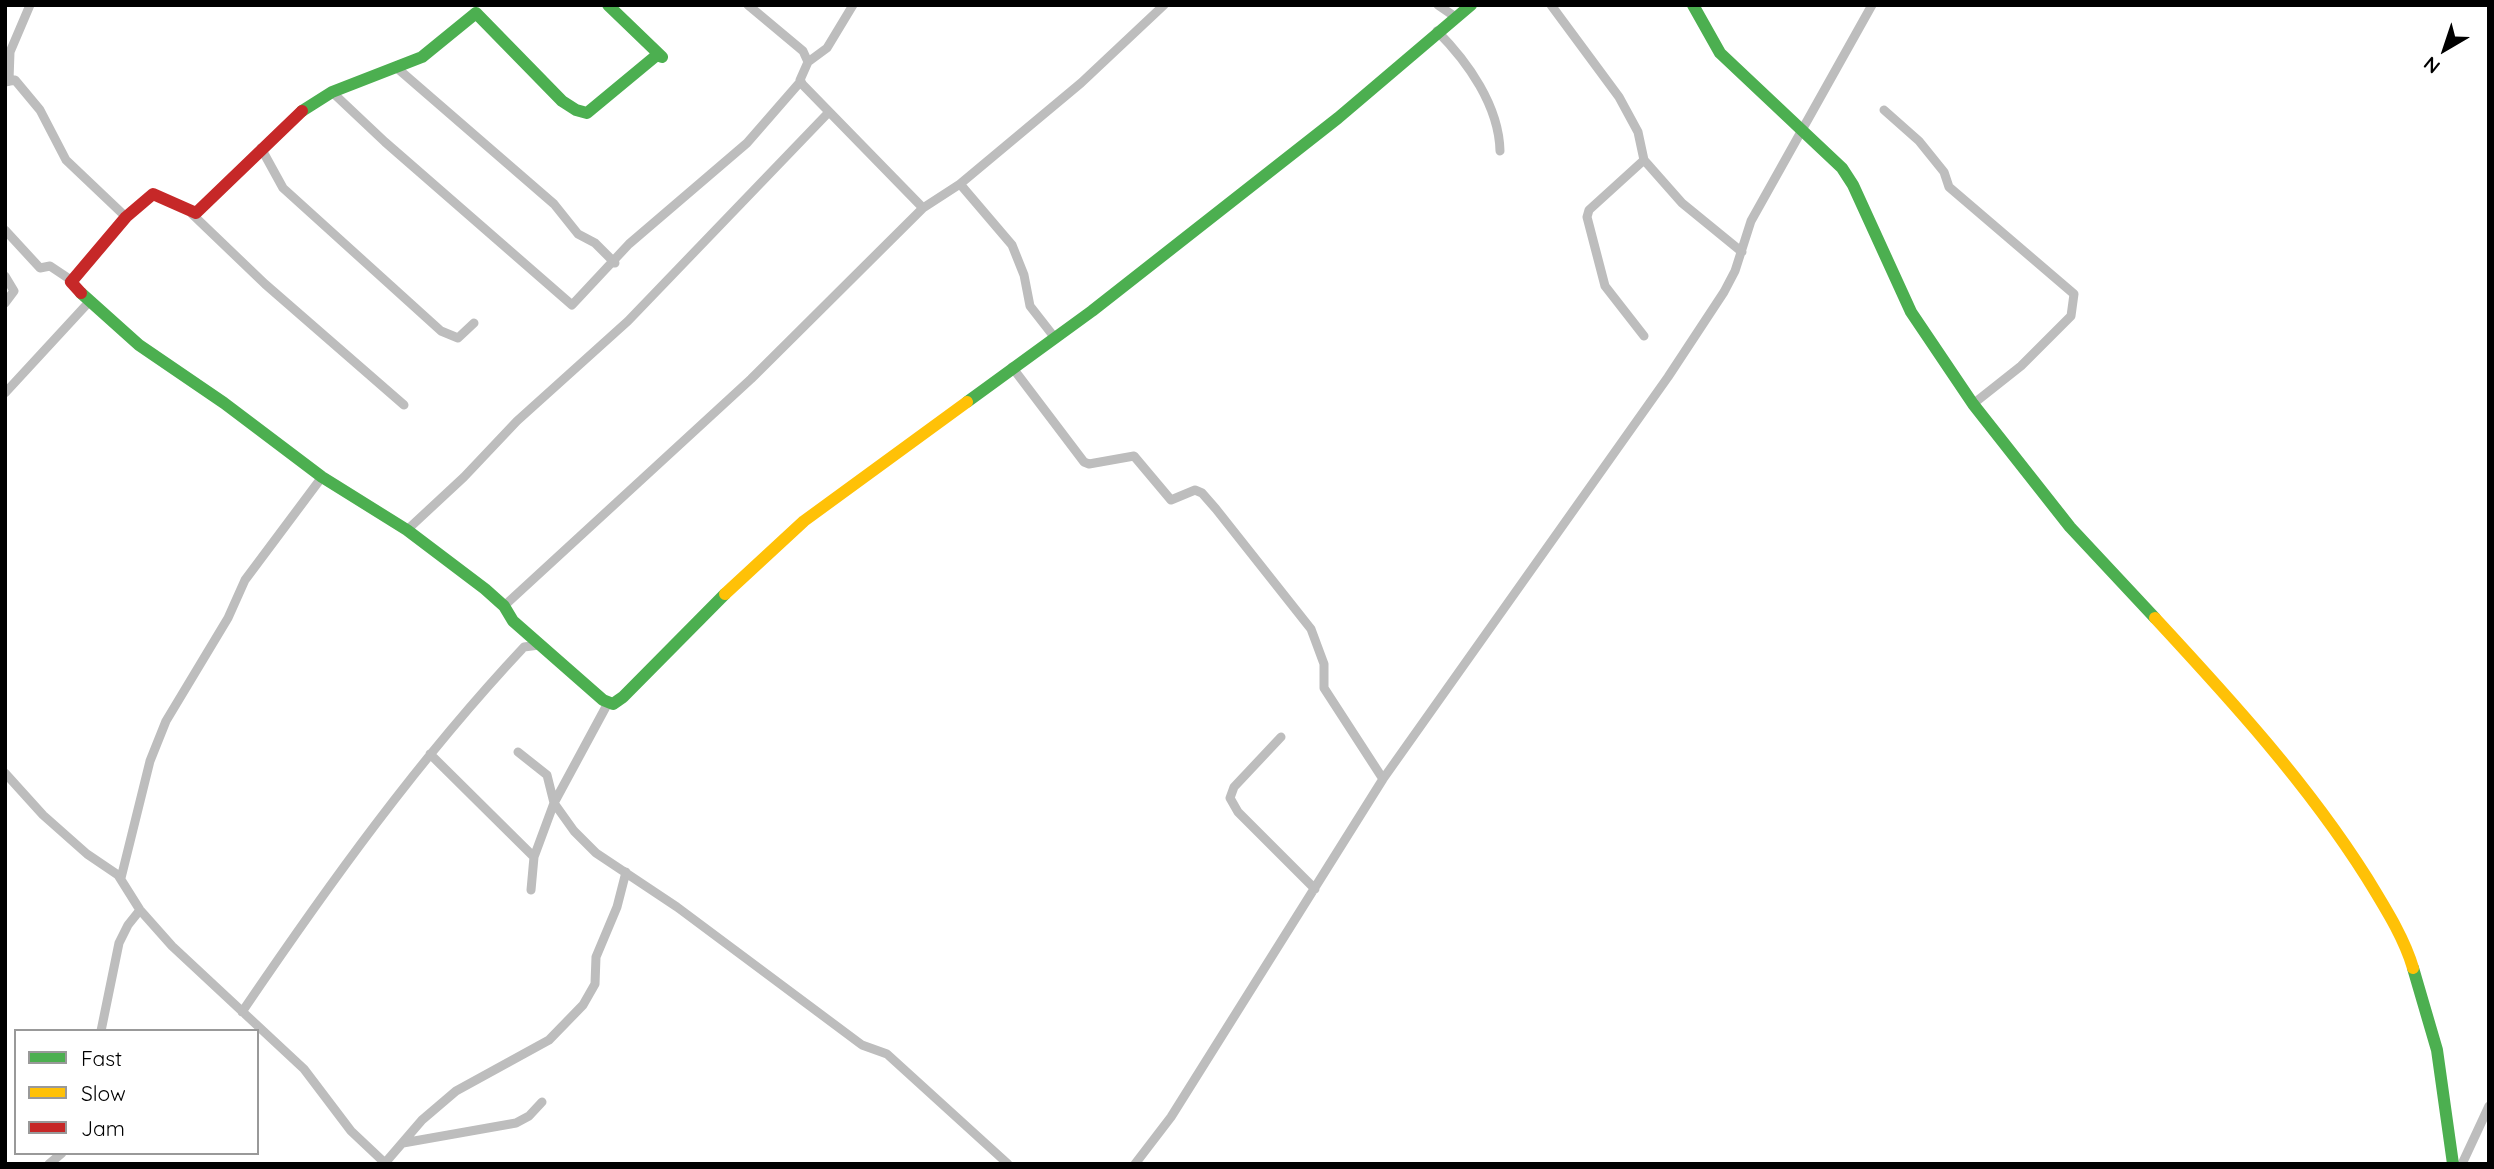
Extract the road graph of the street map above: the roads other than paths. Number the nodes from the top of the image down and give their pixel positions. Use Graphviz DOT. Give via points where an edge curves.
graph roads {
  1 [pos="30,5"];
  2 [pos="607,5"];
  3 [pos="748,5"];
  4 [pos="853,5"];
  5 [pos="1164,5"];
  6 [pos="1438,5"];
  7 [pos="1471,5"];
  8 [pos="1551,5"];
  9 [pos="1693,5"];
  10 [pos="1872,5"];
  11 [pos="479,9"];
  12 [pos="1454,16"];
  13 [pos="1437,31"];
  14 [pos="807,62"];
  15 [pos="7,66"];
  16 [pos="397,68"];
  17 [pos="7,81"];
  18 [pos="801,81"];
  19 [pos="332,92"];
  20 [pos="1884,110"];
  21 [pos="829,112"];
  22 [pos="1802,127"];
  23 [pos="261,148"];
  24 [pos="1500,150"];
  25 [pos="1644,160"];
  26 [pos="960,184"];
  27 [pos="923,208"];
  28 [pos="192,214"];
  29 [pos="125,217"];
  30 [pos="5,230"];
  31 [pos="1742,252"];
  32 [pos="615,263"];
  33 [pos="5,276"];
  34 [pos="71,281"];
  35 [pos="89,302"];
  36 [pos="5,303"];
  37 [pos="474,323"];
  38 [pos="1644,336"];
  39 [pos="1055,338"];
  40 [pos="1012,367"];
  41 [pos="5,393"];
  42 [pos="1973,404"];
  43 [pos="404,405"];
  44 [pos="322,477"];
  45 [pos="407,530"];
  46 [pos="505,606"];
  47 [pos="539,645"];
  48 [pos="608,703"];
  49 [pos="1281,737"];
  50 [pos="518,752"];
  51 [pos="430,754"];
  52 [pos="5,773"];
  53 [pos="1384,779"];
  54 [pos="554,803"];
  55 [pos="534,857"];
  56 [pos="625,872"];
  57 [pos="121,878"];
  58 [pos="531,890"];
  59 [pos="1315,890"];
  60 [pos="140,910"];
  61 [pos="242,1012"];
  62 [pos="101,1029"];
  63 [pos="542,1102"];
  64 [pos="2489,1106"];
  65 [pos="401,1143"];
  66 [pos="386,1163"];
  67 [pos="1008,1164"];
  68 [pos="1135,1164"];
  69 [pos="2454,1164"];
  70 [pos="2462,1164"];
  1 -- 15 [label="street"];
  2 -- 11 [label="street" via="662,57 657,55 584,114 525,65"];
  3 -- 14 [label="street" via="803,51"];
  4 -- 14 [label="street" via="827,48"];
  5 -- 26 [label="street" via="1081,83"];
  6 -- 12 [label="street"];
  7 -- 12 [label="street"];
  8 -- 25 [label="street" via="1624,106 1638,132"];
  9 -- 22 [label="street" via="1720,53"];
  10 -- 22 [label="street"];
  11 -- 16 [label="street" via="422,57"];
  12 -- 13 [label="street"];
  13 -- 24 [label="street" via="1452,46 1495,114"];
  13 -- 39 [label="street" via="1338,118"];
  14 -- 18 [label="street"];
  15 -- 17 [label="street"];
  16 -- 19 [label="street"];
  16 -- 32 [label="street"];
  17 -- 29 [label="street" via="15,80 30,96 66,160"];
  18 -- 21 [label="street"];
  18 -- 32 [label="street" via="747,143 629,244"];
  19 -- 23 [label="street" via="300,112"];
  19 -- 32 [label="street" via="567,302 574,304"];
  20 -- 42 [label="street" via="1919,141 1944,172 1949,187 2074,294 2071,316 2021,366"];
  21 -- 27 [label="street"];
  21 -- 45 [label="street" via="628,321 517,421"];
  22 -- 31 [label="street" via="1751,221"];
  22 -- 42 [label="street" via="1853,185 1911,312"];
  23 -- 28 [label="street"];
  23 -- 37 [label="street" via="283,188 441,331 458,338"];
  25 -- 31 [label="street" via="1682,203"];
  25 -- 38 [label="street" via="1589,210 1587,218 1605,286"];
  26 -- 27 [label="street"];
  26 -- 39 [label="street" via="1013,245 1030,306"];
  27 -- 46 [label="street" via="751,379"];
  28 -- 29 [label="street" via="158,193"];
  28 -- 43 [label="street"];
  29 -- 34 [label="street"];
  30 -- 34 [label="street" via="40,268 50,266"];
  31 -- 53 [label="street" via="1724,292 1668,377"];
  33 -- 36 [label="street" via="14,291"];
  34 -- 35 [label="street"];
  35 -- 41 [label="street"];
  35 -- 44 [label="street" via="139,345"];
  39 -- 40 [label="street"];
  40 -- 48 [label="street" via="804,520 623,698"];
  40 -- 53 [label="street" via="1084,462 1134,456 1171,500 1195,490 1202,493 1311,629 1324,664 1325,688"];
  42 -- 69 [label="street" via="2070,527 2251,722 2348,848 2384,904 2411,962 2443,1077"];
  44 -- 45 [label="street"];
  44 -- 57 [label="street" via="245,580 228,618 166,721 145,780"];
  45 -- 46 [label="street"];
  46 -- 47 [label="street" via="513,621"];
  47 -- 48 [label="street"];
  47 -- 51 [label="street" via="524,647"];
  48 -- 54 [label="street"];
  49 -- 59 [label="street" via="1234,787 1230,799"];
  50 -- 54 [label="street" via="547,775"];
  51 -- 55 [label="street"];
  51 -- 61 [label="street" via="357,846"];
  52 -- 57 [label="street" via="43,816"];
  53 -- 59 [label="street"];
  54 -- 55 [label="street"];
  54 -- 56 [label="street" via="596,853"];
  55 -- 58 [label="street"];
  56 -- 65 [label="street" via="596,959 595,984 583,1005 549,1040 456,1091"];
  56 -- 67 [label="street" via="862,1045 896,1061"];
  57 -- 60 [label="street"];
  59 -- 68 [label="street" via="1171,1117"];
  60 -- 61 [label="street"];
  60 -- 62 [label="street" via="119,943"];
  61 -- 66 [label="street" via="304,1069 351,1131"];
  63 -- 65 [label="street" via="516,1124"];
  64 -- 70 [label="street"];
  65 -- 66 [label="street"];
}
